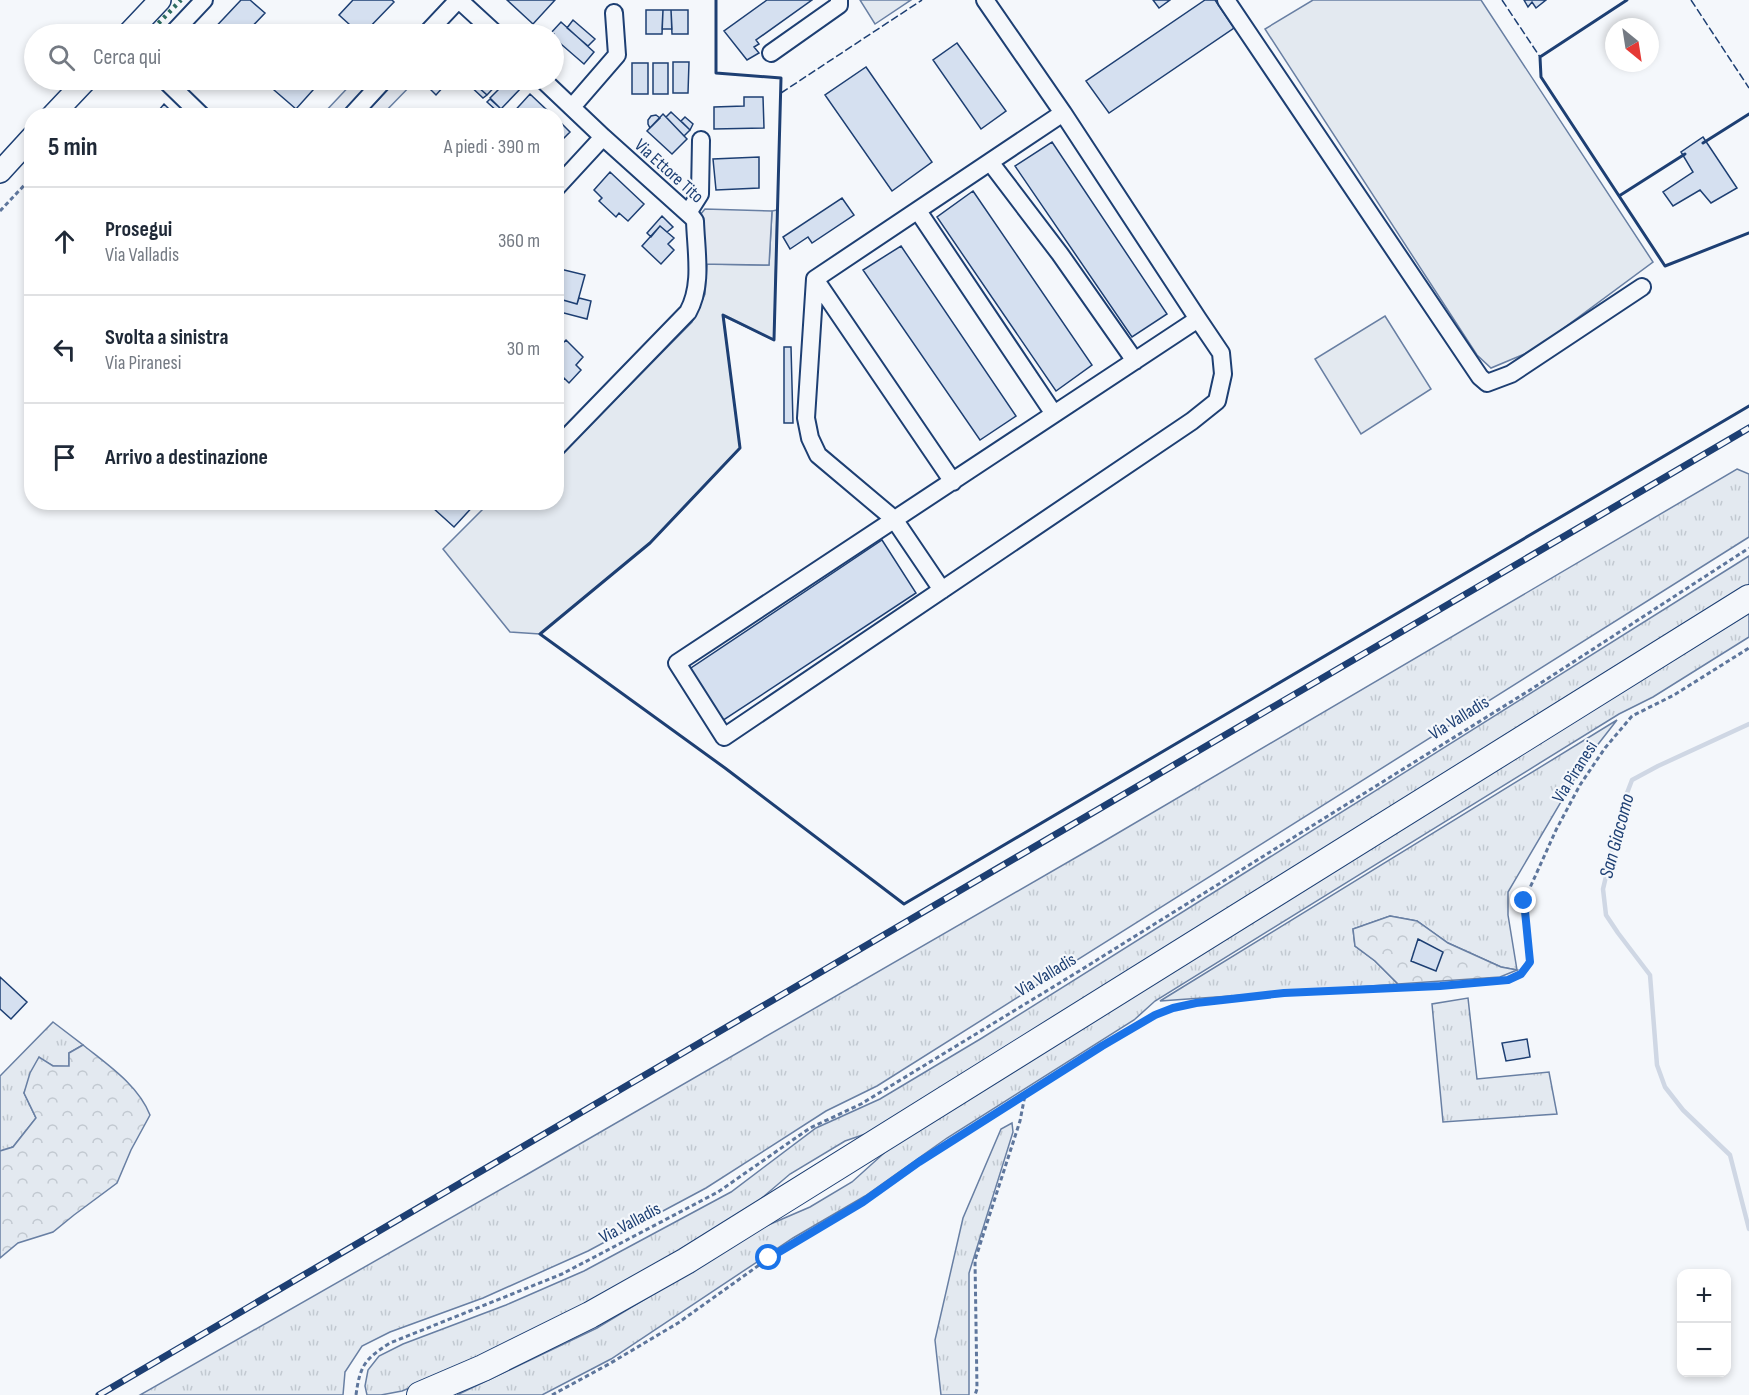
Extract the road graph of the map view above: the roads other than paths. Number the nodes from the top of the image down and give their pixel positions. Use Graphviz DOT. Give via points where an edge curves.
graph roads {
  1 [pos="160,0"];
  2 [pos="204,0"];
  3 [pos="459,0"];
  4 [pos="840,0"];
  5 [pos="985,0"];
  6 [pos="1226,0"];
  7 [pos="614,13"];
  8 [pos="137,24"];
  9 [pos="181,24"];
  10 [pos="436,24"];
  11 [pos="485,24"];
  12 [pos="771,52"];
  13 [pos="77,90"];
  14 [pos="175,90"];
  15 [pos="375,90"];
  16 [pos="554,90"];
  17 [pos="572,107"];
  18 [pos="60,108"];
  19 [pos="194,108"];
  20 [pos="358,108"];
  21 [pos="1063,113"];
  22 [pos="603,137"];
  23 [pos="701,140"];
  24 [pos="24,146"];
  25 [pos="990,162"];
  26 [pos="0,172"];
  27 [pos="564,179"];
  28 [pos="918,211"];
  29 [pos="688,213"];
  30 [pos="815,279"];
  31 [pos="1642,287"];
  32 [pos="1198,319"];
  33 [pos="1135,361"];
  34 [pos="1054,414"];
  35 [pos="564,440"];
  36 [pos="953,482"];
  37 [pos="894,519"];
  38 [pos="942,590"];
  39 [pos="1749,598"];
  40 [pos="420,1395"];
  1 -- 8 [label="main road"];
  2 -- 9 [label="street"];
  3 -- 10 [label="street"];
  3 -- 11 [label="street"];
  4 -- 12 [label="street"];
  5 -- 21 [label="street"];
  6 -- 31 [label="street" via="1487,382 1511,374"];
  7 -- 17 [label="street" via="616,55"];
  13 -- 18 [label="main road"];
  14 -- 19 [label="street"];
  15 -- 20 [label="street"];
  16 -- 17 [label="street, Via Ettore Tito"];
  17 -- 22 [label="street, Via Ettore Tito"];
  21 -- 25 [label="street"];
  21 -- 32 [label="street"];
  22 -- 27 [label="street"];
  22 -- 29 [label="street, Via Ettore Tito"];
  23 -- 29 [label="street" via="700,195"];
  24 -- 26 [label="main road"];
  25 -- 28 [label="street"];
  25 -- 33 [label="street"];
  28 -- 30 [label="street"];
  28 -- 34 [label="street"];
  29 -- 35 [label="street, Via Ettore Tito" via="695,221 697,264 696,292 688,312"];
  30 -- 36 [label="street"];
  30 -- 37 [label="street" via="806,418 810,438 818,455"];
  32 -- 33 [label="street"];
  32 -- 38 [label="street" via="1221,353 1223,374 1217,402"];
  33 -- 34 [label="street"];
  34 -- 36 [label="street"];
  36 -- 37 [label="street"];
  37 -- 38 [label="street"];
  37 -- 38 [label="street" via="677,663 724,737"];
  39 -- 40 [label="highway" via="686,1261 590,1315"];
}
